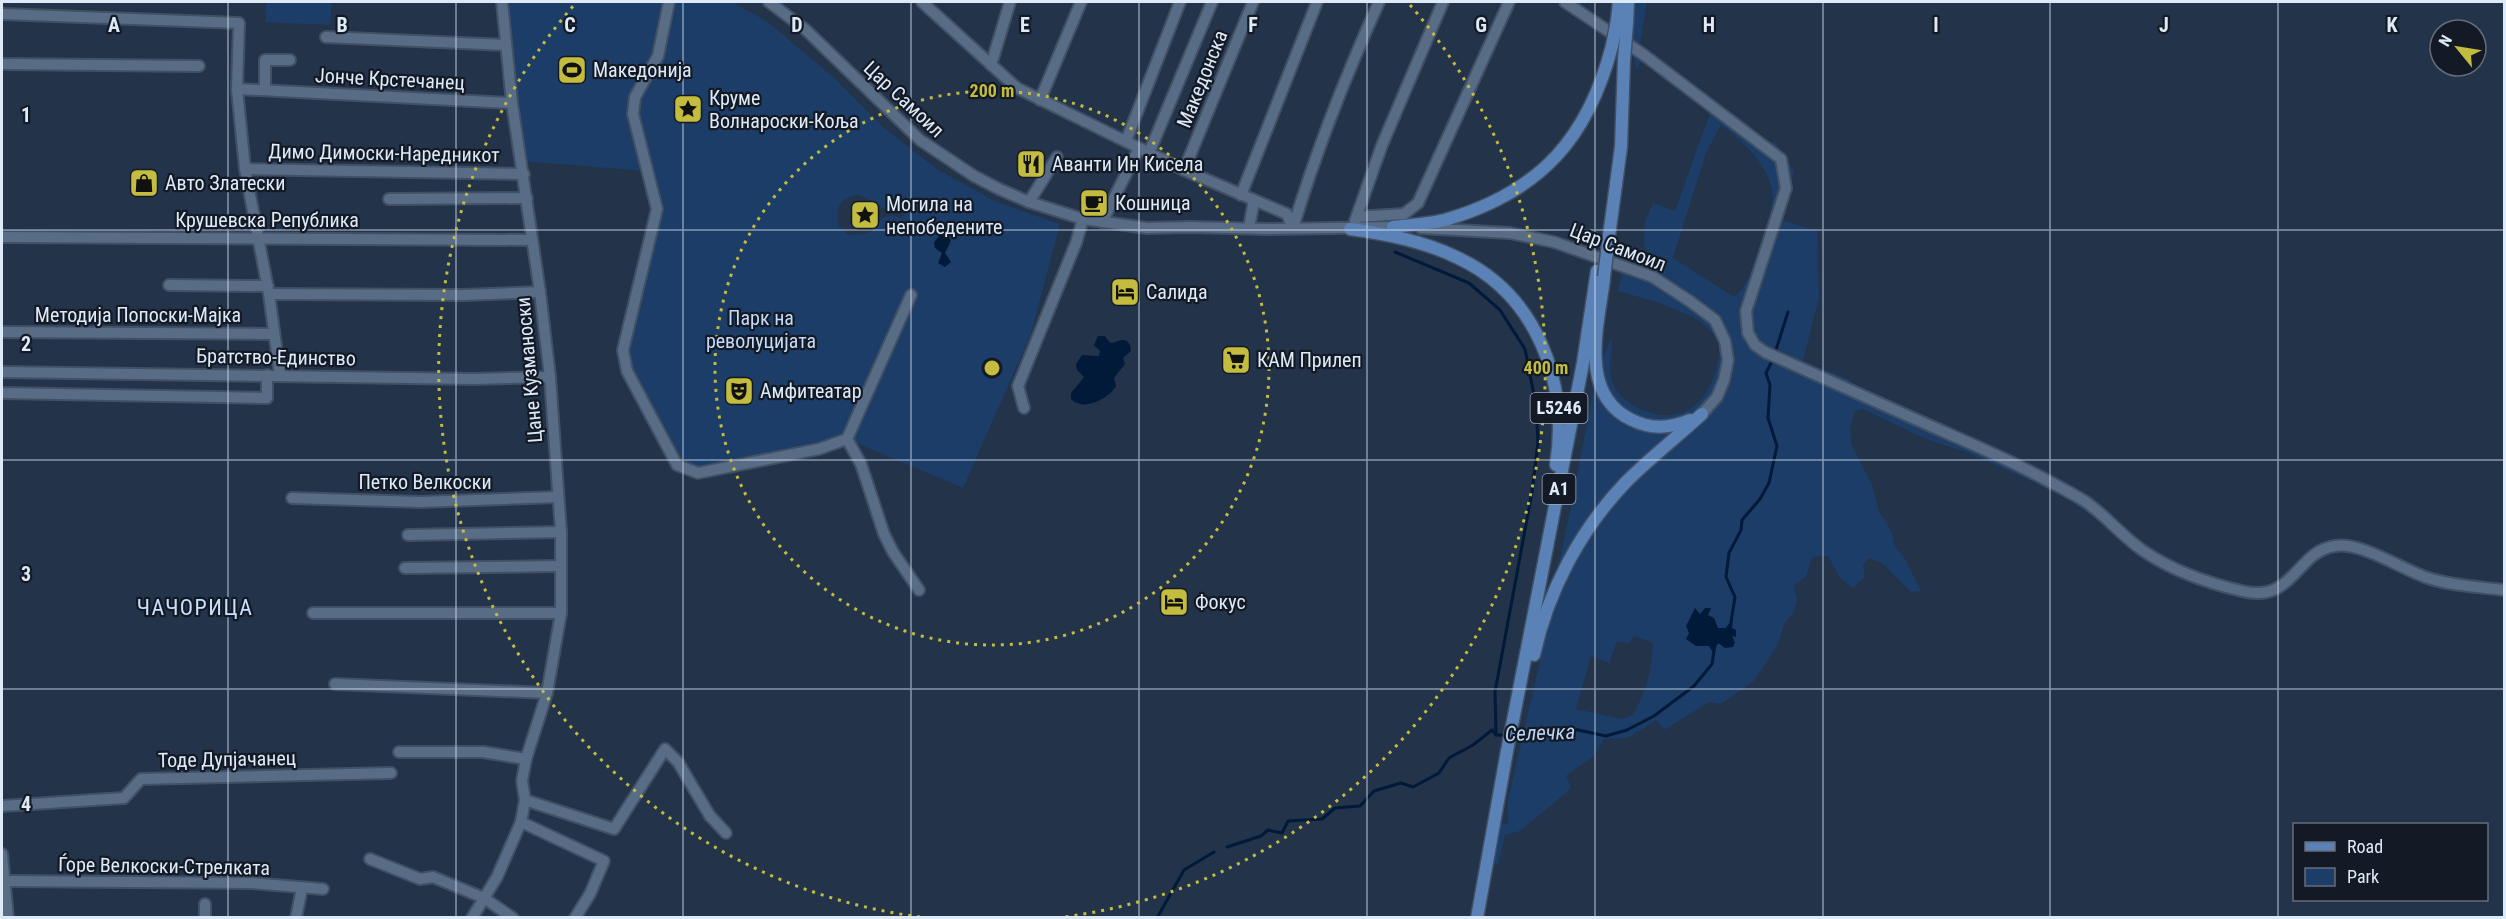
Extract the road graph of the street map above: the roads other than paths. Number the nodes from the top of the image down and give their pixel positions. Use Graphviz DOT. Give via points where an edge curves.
graph roads {
  1 [pos="502,2"];
  2 [pos="669,2"];
  3 [pos="769,2"];
  4 [pos="922,2"];
  5 [pos="1010,2"];
  6 [pos="1082,2"];
  7 [pos="1180,2"];
  8 [pos="1212,2"];
  9 [pos="1253,2"];
  10 [pos="1317,2"];
  11 [pos="1379,2"];
  12 [pos="1443,2"];
  13 [pos="1509,2"];
  14 [pos="1565,2"];
  15 [pos="1619,2"];
  16 [pos="1628,2"];
  17 [pos="2,14"];
  18 [pos="1622,22"];
  19 [pos="326,37"];
  20 [pos="506,45"];
  21 [pos="290,60"];
  22 [pos="2,64"];
  23 [pos="991,65"];
  24 [pos="199,66"];
  25 [pos="237,89"];
  26 [pos="265,90"];
  27 [pos="1040,100"];
  28 [pos="512,103"];
  29 [pos="1126,141"];
  30 [pos="1144,150"];
  31 [pos="1057,157"];
  32 [pos="245,169"];
  33 [pos="1184,170"];
  34 [pos="524,174"];
  35 [pos="1241,195"];
  36 [pos="527,198"];
  37 [pos="389,199"];
  38 [pos="1254,200"];
  39 [pos="1029,202"];
  40 [pos="1357,217"];
  41 [pos="1083,219"];
  42 [pos="1102,222"];
  43 [pos="1393,227"];
  44 [pos="1250,228"];
  45 [pos="1293,228"];
  46 [pos="1350,229"];
  47 [pos="2,237"];
  48 [pos="258,238"];
  49 [pos="532,240"];
  50 [pos="1600,274"];
  51 [pos="169,285"];
  52 [pos="269,290"];
  53 [pos="540,292"];
  54 [pos="911,295"];
  55 [pos="2,332"];
  56 [pos="273,334"];
  57 [pos="2,372"];
  58 [pos="267,375"];
  59 [pos="280,375"];
  60 [pos="549,377"];
  61 [pos="2,393"];
  62 [pos="1024,408"];
  63 [pos="1702,414"];
  64 [pos="847,439"];
  65 [pos="558,497"];
  66 [pos="292,498"];
  67 [pos="561,532"];
  68 [pos="408,535"];
  69 [pos="560,566"];
  70 [pos="405,568"];
  71 [pos="919,590"];
  72 [pos="2505,590"];
  73 [pos="313,613"];
  74 [pos="561,613"];
  75 [pos="334,684"];
  76 [pos="548,693"];
  77 [pos="1519,706"];
  78 [pos="399,752"];
  79 [pos="526,759"];
  80 [pos="391,773"];
  81 [pos="525,800"];
  82 [pos="2,806"];
  83 [pos="520,822"];
  84 [pos="726,833"];
  85 [pos="2,854"];
  86 [pos="370,859"];
  87 [pos="4,881"];
  88 [pos="302,888"];
  89 [pos="323,889"];
  90 [pos="484,898"];
  91 [pos="4,904"];
  92 [pos="205,904"];
  93 [pos="8,918"];
  94 [pos="205,918"];
  95 [pos="296,918"];
  96 [pos="472,918"];
  97 [pos="513,918"];
  98 [pos="575,918"];
  99 [pos="1477,918"];
  1 -- 20 [label="street, Цане Кузманоски"];
  2 -- 64 [label="street" via="658,56 635,97 633,114 657,209 623,350 627,371 669,452 677,465 687,470 698,473 819,449"];
  3 -- 39 [label="street, Цар Самоил / L5246" via="806,30 920,140 974,176"];
  4 -- 23 [label="street"];
  5 -- 23 [label="street"];
  6 -- 27 [label="street"];
  7 -- 29 [label="street"];
  8 -- 30 [label="street"];
  9 -- 33 [label="street, Македонска"];
  10 -- 35 [label="street"];
  11 -- 45 [label="street" via="1309,176"];
  12 -- 40 [label="street" via="1382,145"];
  13 -- 40 [label="street" via="1418,203 1404,214"];
  14 -- 72 [label="street" via="1688,87 1781,159 1786,188 1746,311 1748,333 1755,345 1766,352 2034,474 2087,503 2118,532 2168,566 2224,586 2246,592 2272,591 2284,585 2316,552 2336,545 2353,547 2451,584"];
  15 -- 18 [label="main road, L5246"];
  16 -- 18 [label="main road"];
  17 -- 25 [label="street" via="239,23"];
  18 -- 43 [label="main road, L5246, bridge" via="1580,128 1565,148 1523,186 1446,220"];
  18 -- 50 [label="main road, A1, bridge" via="1621,147"];
  19 -- 20 [label="street"];
  20 -- 28 [label="street, Цане Кузманоски"];
  21 -- 26 [label="street, Јонче Крстечанец" via="265,60"];
  22 -- 24 [label="street"];
  23 -- 27 [label="street" via="1017,88"];
  25 -- 26 [label="street, Јонче Крстечанец"];
  25 -- 32 [label="street"];
  26 -- 28 [label="street, Јонче Крстечанец"];
  27 -- 29 [label="street"];
  28 -- 34 [label="street, Цане Кузманоски"];
  29 -- 30 [label="street"];
  30 -- 33 [label="street"];
  30 -- 42 [label="street"];
  31 -- 39 [label="street"];
  32 -- 34 [label="street, Димо Димоски-Наредникот"];
  32 -- 48 [label="street"];
  33 -- 35 [label="street"];
  34 -- 36 [label="street, Цане Кузманоски"];
  35 -- 38 [label="street"];
  36 -- 37 [label="street"];
  36 -- 49 [label="street, Цане Кузманоски"];
  38 -- 44 [label="street"];
  38 -- 45 [label="street" via="1287,214"];
  39 -- 41 [label="street, Цар Самоил / L5246"];
  40 -- 46 [label="street"];
  41 -- 42 [label="street, Цар Самоил / L5246"];
  41 -- 62 [label="street" via="1018,386"];
  42 -- 44 [label="street, Цар Самоил / L5246" via="1147,228"];
  43 -- 46 [label="street, L5246"];
  43 -- 63 [label="street, Цар Самоил / L5246" via="1510,233 1554,242 1653,277 1715,320 1725,341 1728,360 1724,380 1717,397"];
  44 -- 45 [label="street, Цар Самоил / L5246"];
  45 -- 46 [label="street, Цар Самоил / L5246"];
  46 -- 77 [label="main road, L5246" via="1429,246 1477,268 1512,300 1535,332 1552,367 1559,403 1557,462 1525,622"];
  47 -- 48 [label="street, Крушевска Република"];
  48 -- 49 [label="street, Крушевска Република"];
  48 -- 52 [label="street"];
  49 -- 53 [label="street, Цане Кузманоски"];
  50 -- 63 [label="main road, L5246" via="1594,353 1602,390 1610,404 1641,424 1663,428"];
  50 -- 77 [label="main road, A1"];
  51 -- 52 [label="street, Методија Попоски-Мајка"];
  52 -- 53 [label="street, Методија Попоски-Мајка" via="463,295"];
  52 -- 56 [label="street"];
  53 -- 60 [label="street, Цане Кузманоски"];
  54 -- 64 [label="street"];
  55 -- 56 [label="street, Методија Попоски-Мајка"];
  56 -- 59 [label="street"];
  57 -- 58 [label="street, Братство-Единство"];
  58 -- 59 [label="street, Братство-Единство"];
  58 -- 61 [label="street" via="267,398"];
  59 -- 60 [label="street, Братство-Единство"];
  60 -- 65 [label="street, Цане Кузманоски"];
  63 -- 77 [label="main road, L5246" via="1627,482 1583,535 1551,596"];
  64 -- 71 [label="street" via="861,464 884,534"];
  65 -- 66 [label="street, Петко Велкоски" via="420,502"];
  65 -- 67 [label="street, Цане Кузманоски"];
  67 -- 68 [label="street"];
  67 -- 69 [label="street, Цане Кузманоски"];
  69 -- 70 [label="street"];
  69 -- 74 [label="street, Цане Кузманоски"];
  73 -- 74 [label="street"];
  74 -- 76 [label="street, Цане Кузманоски"];
  75 -- 76 [label="street"];
  76 -- 79 [label="street, Цане Кузманоски"];
  77 -- 99 [label="main road, L5246"];
  78 -- 79 [label="street" via="483,752"];
  79 -- 81 [label="street, Цане Кузманоски" via="522,781"];
  80 -- 82 [label="street, Тоде Дупјачанец" via="141,779 124,798"];
  81 -- 83 [label="street, Цане Кузманоски"];
  81 -- 84 [label="street" via="614,829 665,749"];
  83 -- 90 [label="street, Цане Кузманоски"];
  83 -- 98 [label="street" via="604,861"];
  85 -- 87 [label="street"];
  86 -- 90 [label="street" via="420,879 433,877"];
  87 -- 88 [label="street, Ѓоре Велкоски-Стрелката" via="252,883"];
  87 -- 91 [label="street"];
  88 -- 89 [label="street, Ѓоре Велкоски-Стрелката"];
  88 -- 95 [label="street"];
  90 -- 96 [label="street, Цане Кузманоски"];
  90 -- 97 [label="street"];
  91 -- 93 [label="street"];
  92 -- 94 [label="street"];
}
